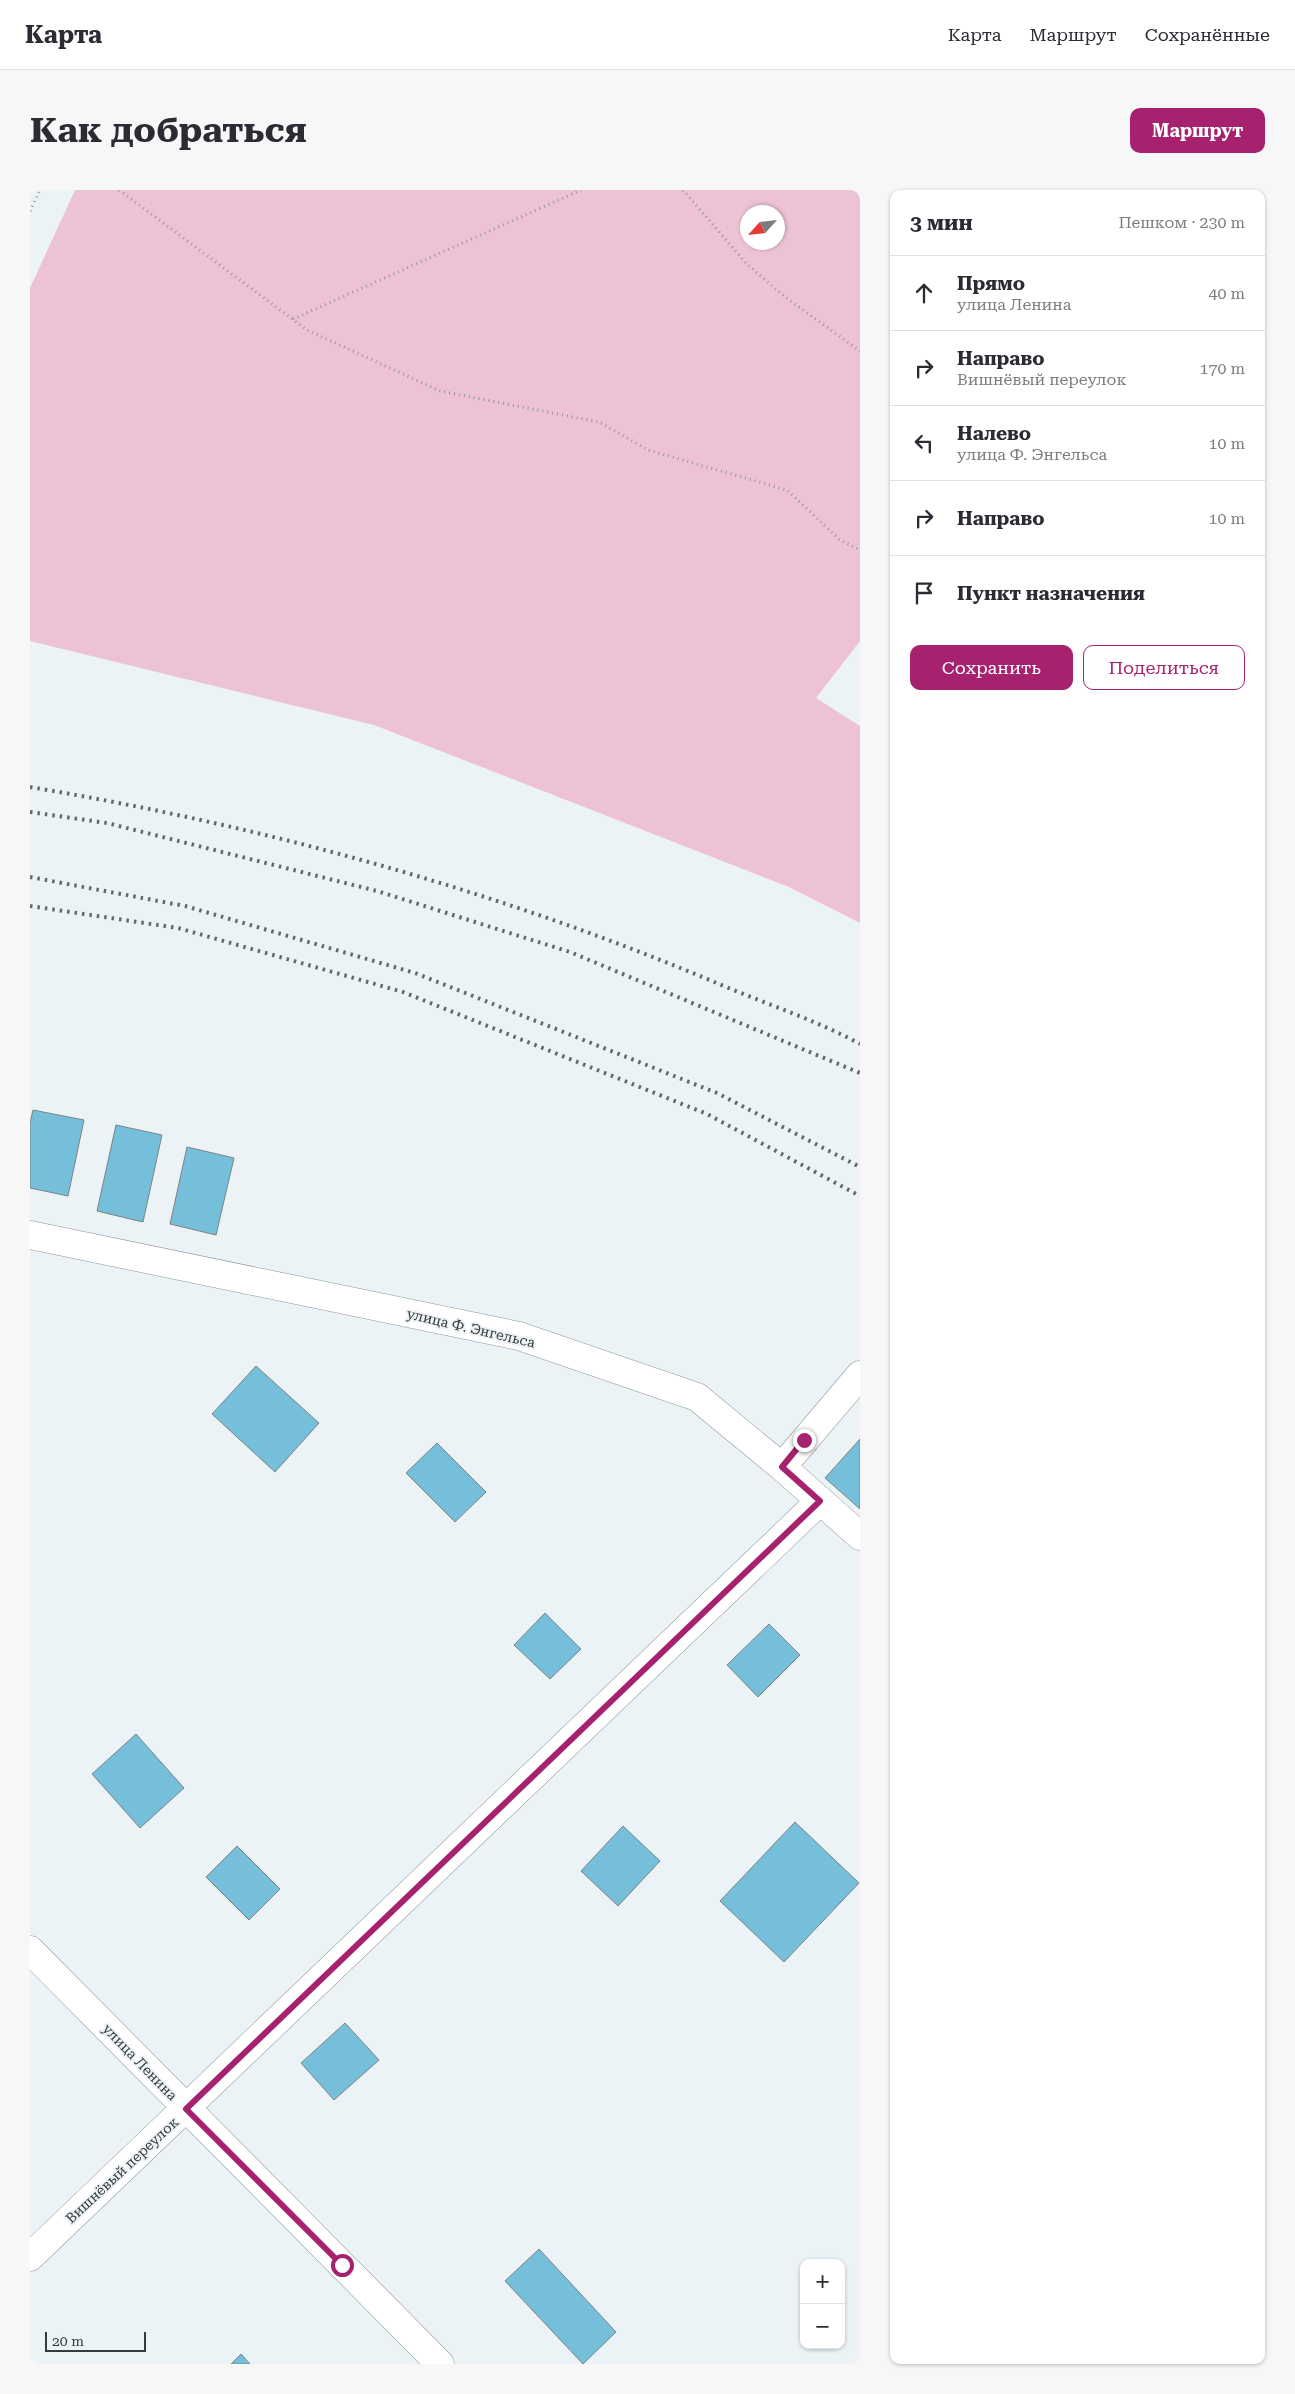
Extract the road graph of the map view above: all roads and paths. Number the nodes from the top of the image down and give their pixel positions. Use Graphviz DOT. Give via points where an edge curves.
graph roads {
  1 [pos="40,190"];
  2 [pos="119,190"];
  3 [pos="581,190"];
  4 [pos="683,190"];
  5 [pos="30,211"];
  6 [pos="293,318"];
  7 [pos="860,351"];
  8 [pos="860,550"];
  9 [pos="30,1236"];
  10 [pos="860,1375"];
  11 [pos="782,1467"];
  12 [pos="820,1501"];
  13 [pos="860,1536"];
  14 [pos="30,1950"];
  15 [pos="186,2109"];
  16 [pos="30,2257"];
  17 [pos="440,2364"];
  1 -- 5 [label="path"];
  2 -- 6 [label="path"];
  3 -- 6 [label="path"];
  4 -- 7 [label="path" via="746,263 785,297"];
  6 -- 8 [label="path" via="307,330 440,391 599,422 648,450 787,490 840,540"];
  9 -- 11 [label="street, улица Ф. Энгельса" via="519,1336 697,1397"];
  10 -- 11 [label="street"];
  11 -- 12 [label="street, улица Ф. Энгельса"];
  12 -- 13 [label="street, улица Ф. Энгельса"];
  12 -- 15 [label="street, Вишнёвый переулок"];
  14 -- 15 [label="street, улица Ленина"];
  15 -- 16 [label="street, Вишнёвый переулок"];
  15 -- 17 [label="street, улица Ленина"];
}
